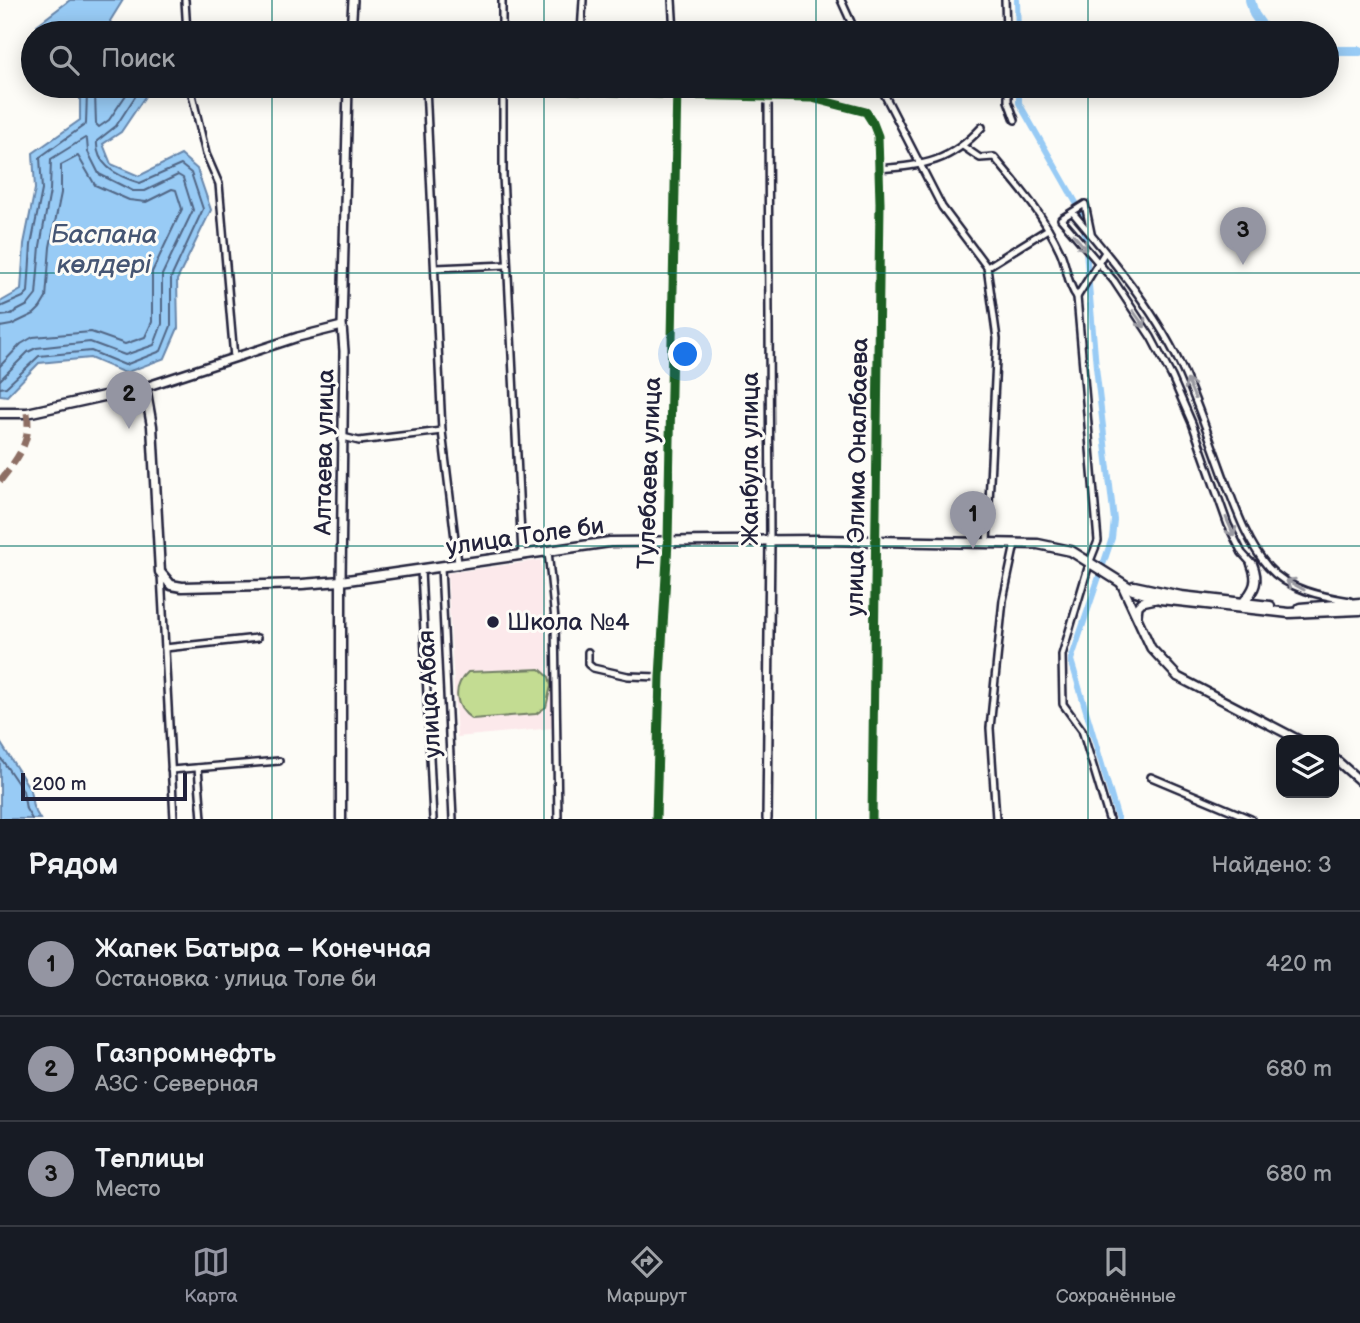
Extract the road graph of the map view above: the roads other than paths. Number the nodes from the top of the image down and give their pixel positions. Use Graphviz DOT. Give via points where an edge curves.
graph roads {
  1 [pos="185,0"];
  2 [pos="353,0"];
  3 [pos="502,0"];
  4 [pos="583,0"];
  5 [pos="672,0"];
  6 [pos="841,0"];
  7 [pos="1005,0"];
  8 [pos="186,21"];
  9 [pos="352,21"];
  10 [pos="502,21"];
  11 [pos="582,21"];
  12 [pos="673,21"];
  13 [pos="851,21"];
  14 [pos="1006,21"];
  15 [pos="193,98"];
  16 [pos="348,98"];
  17 [pos="427,98"];
  18 [pos="503,98"];
  19 [pos="678,98"];
  20 [pos="768,98"];
  21 [pos="886,98"];
  22 [pos="1008,98"];
  23 [pos="1015,120"];
  24 [pos="982,127"];
  25 [pos="964,147"];
  26 [pos="922,165"];
  27 [pos="879,169"];
  28 [pos="1073,213"];
  29 [pos="1048,229"];
  30 [pos="1091,234"];
  31 [pos="1105,252"];
  32 [pos="1099,264"];
  33 [pos="507,265"];
  34 [pos="987,267"];
  35 [pos="436,268"];
  36 [pos="1138,295"];
  37 [pos="1077,297"];
  38 [pos="1127,303"];
  39 [pos="342,326"];
  40 [pos="234,358"];
  41 [pos="145,387"];
  42 [pos="0,413"];
  43 [pos="442,431"];
  44 [pos="343,437"];
  45 [pos="770,541"];
  46 [pos="875,541"];
  47 [pos="668,542"];
  48 [pos="987,543"];
  49 [pos="1015,544"];
  50 [pos="548,551"];
  51 [pos="522,555"];
  52 [pos="1090,561"];
  53 [pos="458,563"];
  54 [pos="1252,564"];
  55 [pos="441,567"];
  56 [pos="421,570"];
  57 [pos="160,572"];
  58 [pos="341,581"];
  59 [pos="1121,583"];
  60 [pos="1160,599"];
  61 [pos="1243,603"];
  62 [pos="1360,603"];
  63 [pos="1360,610"];
  64 [pos="1137,616"];
  65 [pos="257,638"];
  66 [pos="165,648"];
  67 [pos="588,652"];
  68 [pos="660,677"];
  69 [pos="1289,735"];
  70 [pos="279,761"];
  71 [pos="1339,762"];
  72 [pos="198,768"];
  73 [pos="171,770"];
  74 [pos="1151,777"];
  75 [pos="1360,781"];
  76 [pos="174,819"];
  77 [pos="202,819"];
  78 [pos="341,819"];
  79 [pos="433,819"];
  80 [pos="453,819"];
  81 [pos="558,819"];
  82 [pos="656,819"];
  83 [pos="767,819"];
  84 [pos="872,819"];
  85 [pos="996,819"];
  86 [pos="1110,819"];
  87 [pos="1251,819"];
  1 -- 8 [label="street"];
  2 -- 9 [label="street"];
  3 -- 10 [label="street"];
  4 -- 11 [label="street"];
  5 -- 12 [label="street"];
  6 -- 13 [label="street"];
  7 -- 14 [label="street"];
  15 -- 40 [label="street" via="206,154 219,184"];
  16 -- 39 [label="street, Алтаева улица"];
  17 -- 35 [label="street"];
  18 -- 33 [label="street"];
  19 -- 47 [label="street, Тулебаева улица"];
  20 -- 27 [label="street, улица Элима Оналбаева" via="812,99 866,112 878,135"];
  20 -- 45 [label="street, Жанбула улица"];
  21 -- 26 [label="street"];
  22 -- 23 [label="street"];
  24 -- 25 [label="street"];
  25 -- 26 [label="street"];
  25 -- 29 [label="street" via="981,158 994,158 1042,215"];
  26 -- 27 [label="street"];
  26 -- 34 [label="street" via="942,207"];
  27 -- 46 [label="street, улица Элима Оналбаева"];
  28 -- 30 [label="street"];
  28 -- 30 [label="street" via="1086,204"];
  28 -- 32 [label="street, one-way" via="1061,219"];
  29 -- 34 [label="street"];
  29 -- 37 [label="street"];
  30 -- 31 [label="street"];
  31 -- 32 [label="street"];
  31 -- 36 [label="street"];
  32 -- 37 [label="street"];
  32 -- 38 [label="street"];
  33 -- 35 [label="street"];
  33 -- 51 [label="street"];
  34 -- 48 [label="street" via="997,339"];
  35 -- 43 [label="street"];
  36 -- 38 [label="street"];
  62 -- 36 [label="street, one-way" via="1314,595 1268,568 1246,534 1184,372"];
  37 -- 52 [label="street" via="1098,541"];
  38 -- 54 [label="street, one-way" via="1172,377 1228,525"];
  39 -- 40 [label="street"];
  39 -- 44 [label="street, Алтаева улица"];
  40 -- 41 [label="street"];
  41 -- 42 [label="main road" via="27,413"];
  41 -- 57 [label="main road" via="152,426"];
  43 -- 44 [label="street" via="359,441"];
  43 -- 53 [label="street"];
  44 -- 58 [label="street, Алтаева улица"];
  45 -- 46 [label="main road, улица Толе би"];
  45 -- 47 [label="main road, улица Толе би"];
  45 -- 83 [label="street, Жанбула улица"];
  46 -- 48 [label="main road, улица Толе би"];
  46 -- 84 [label="street, улица Элима Оналбаева"];
  47 -- 50 [label="main road, улица Толе би" via="610,542"];
  47 -- 68 [label="street, Тулебаева улица"];
  48 -- 49 [label="main road, улица Толе би"];
  49 -- 52 [label="main road, улица Толе би" via="1071,551"];
  49 -- 85 [label="street" via="1003,600 990,728"];
  50 -- 51 [label="main road, улица Толе би"];
  50 -- 81 [label="street" via="555,620"];
  51 -- 53 [label="main road, улица Толе би"];
  52 -- 59 [label="main road, улица Толе би"];
  52 -- 86 [label="street" via="1062,655 1063,705 1082,730"];
  53 -- 55 [label="main road, улица Толе би"];
  54 -- 61 [label="main road" via="1256,584"];
  55 -- 56 [label="main road, улица Толе би"];
  55 -- 80 [label="street, улица Абая"];
  56 -- 58 [label="main road, улица Толе би"];
  56 -- 79 [label="street, улица Абая"];
  57 -- 58 [label="main road, улица Толе би" via="171,585 182,587"];
  57 -- 66 [label="street"];
  58 -- 78 [label="main road, Алтаева улица"];
  59 -- 60 [label="main road"];
  59 -- 61 [label="main road"];
  59 -- 64 [label="street"];
  60 -- 63 [label="main road" via="1289,613"];
  60 -- 64 [label="street" via="1142,602"];
  61 -- 62 [label="main road" via="1288,608"];
  64 -- 69 [label="street" via="1151,648 1178,677"];
  65 -- 66 [label="street"];
  66 -- 73 [label="street"];
  67 -- 68 [label="street" via="588,664 593,668"];
  68 -- 82 [label="street, Тулебаева улица"];
  70 -- 72 [label="street"];
  71 -- 75 [label="street"];
  72 -- 73 [label="street"];
  72 -- 77 [label="street"];
  73 -- 76 [label="street"];
  74 -- 87 [label="street"];
}
